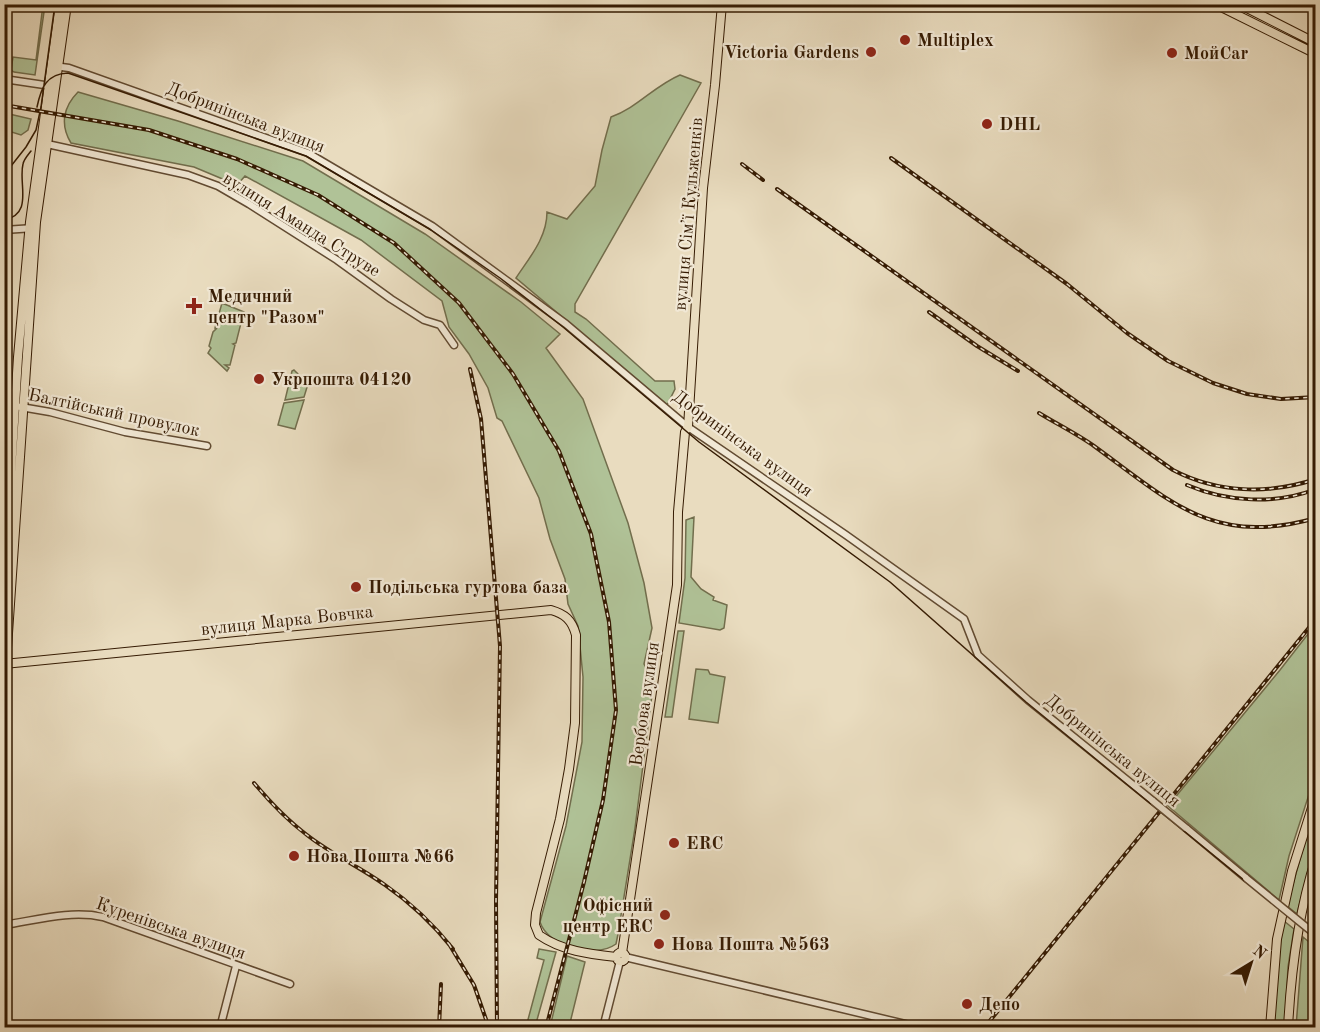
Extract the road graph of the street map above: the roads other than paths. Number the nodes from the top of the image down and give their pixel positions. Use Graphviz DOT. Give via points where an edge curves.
graph roads {
  1 [pos="60,4"];
  2 [pos="67,4"];
  3 [pos="722,4"];
  4 [pos="1215,4"];
  5 [pos="1239,4"];
  6 [pos="1316,43"];
  7 [pos="1316,54"];
  8 [pos="54,66"];
  9 [pos="4,79"];
  10 [pos="50,87"];
  11 [pos="47,144"];
  12 [pos="33,228"];
  13 [pos="4,230"];
  14 [pos="454,345"];
  15 [pos="19,407"];
  16 [pos="688,427"];
  17 [pos="207,446"];
  18 [pos="4,585"];
  19 [pos="5,664"];
  20 [pos="4,692"];
  21 [pos="1316,795"];
  22 [pos="1316,858"];
  23 [pos="4,925"];
  24 [pos="1316,935"];
  25 [pos="621,957"];
  26 [pos="236,966"];
  27 [pos="290,984"];
  28 [pos="220,1028"];
  29 [pos="603,1028"];
  30 [pos="922,1028"];
  31 [pos="1270,1028"];
  32 [pos="1288,1028"];
  1 -- 8 [label="main road"];
  2 -- 8 [label="main road"];
  3 -- 16 [label="main road, вулиця Сімʼї Кульженків" via="703,188"];
  4 -- 7 [label="main road"];
  5 -- 6 [label="main road"];
  8 -- 10 [label="main road"];
  8 -- 16 [label="street, Добринінська вулиця" via="114,83 308,153 432,226 504,277 567,324"];
  9 -- 10 [label="street"];
  10 -- 11 [label="main road"];
  10 -- 12 [label="main road"];
  11 -- 12 [label="main road"];
  11 -- 14 [label="street, вулиця Аманда Струве" via="218,186 424,320 440,325"];
  12 -- 13 [label="street"];
  12 -- 15 [label="main road"];
  15 -- 17 [label="street, Балтійський провулок"];
  15 -- 18 [label="main road"];
  15 -- 19 [label="main road"];
  16 -- 24 [label="street, Добринінська вулиця, bridge" via="964,619 978,655 1028,700"];
  16 -- 25 [label="main road, Вербова вулиця" via="678,512 677,585"];
  19 -- 20 [label="main road"];
  19 -- 25 [label="main road, вулиця Марка Вовчка" via="550,610 562,613 574,625 576,635 575,723 560,819 535,925 539,935 559,946 581,953"];
  21 -- 31 [label="main road" via="1292,871 1277,939"];
  22 -- 32 [label="main road" via="1296,938"];
  23 -- 26 [label="street, Куренівська вулиця" via="86,913"];
  25 -- 29 [label="street, Вербова вулиця"];
  25 -- 30 [label="street"];
  26 -- 27 [label="street, Куренівська вулиця"];
  26 -- 28 [label="street"];
}
